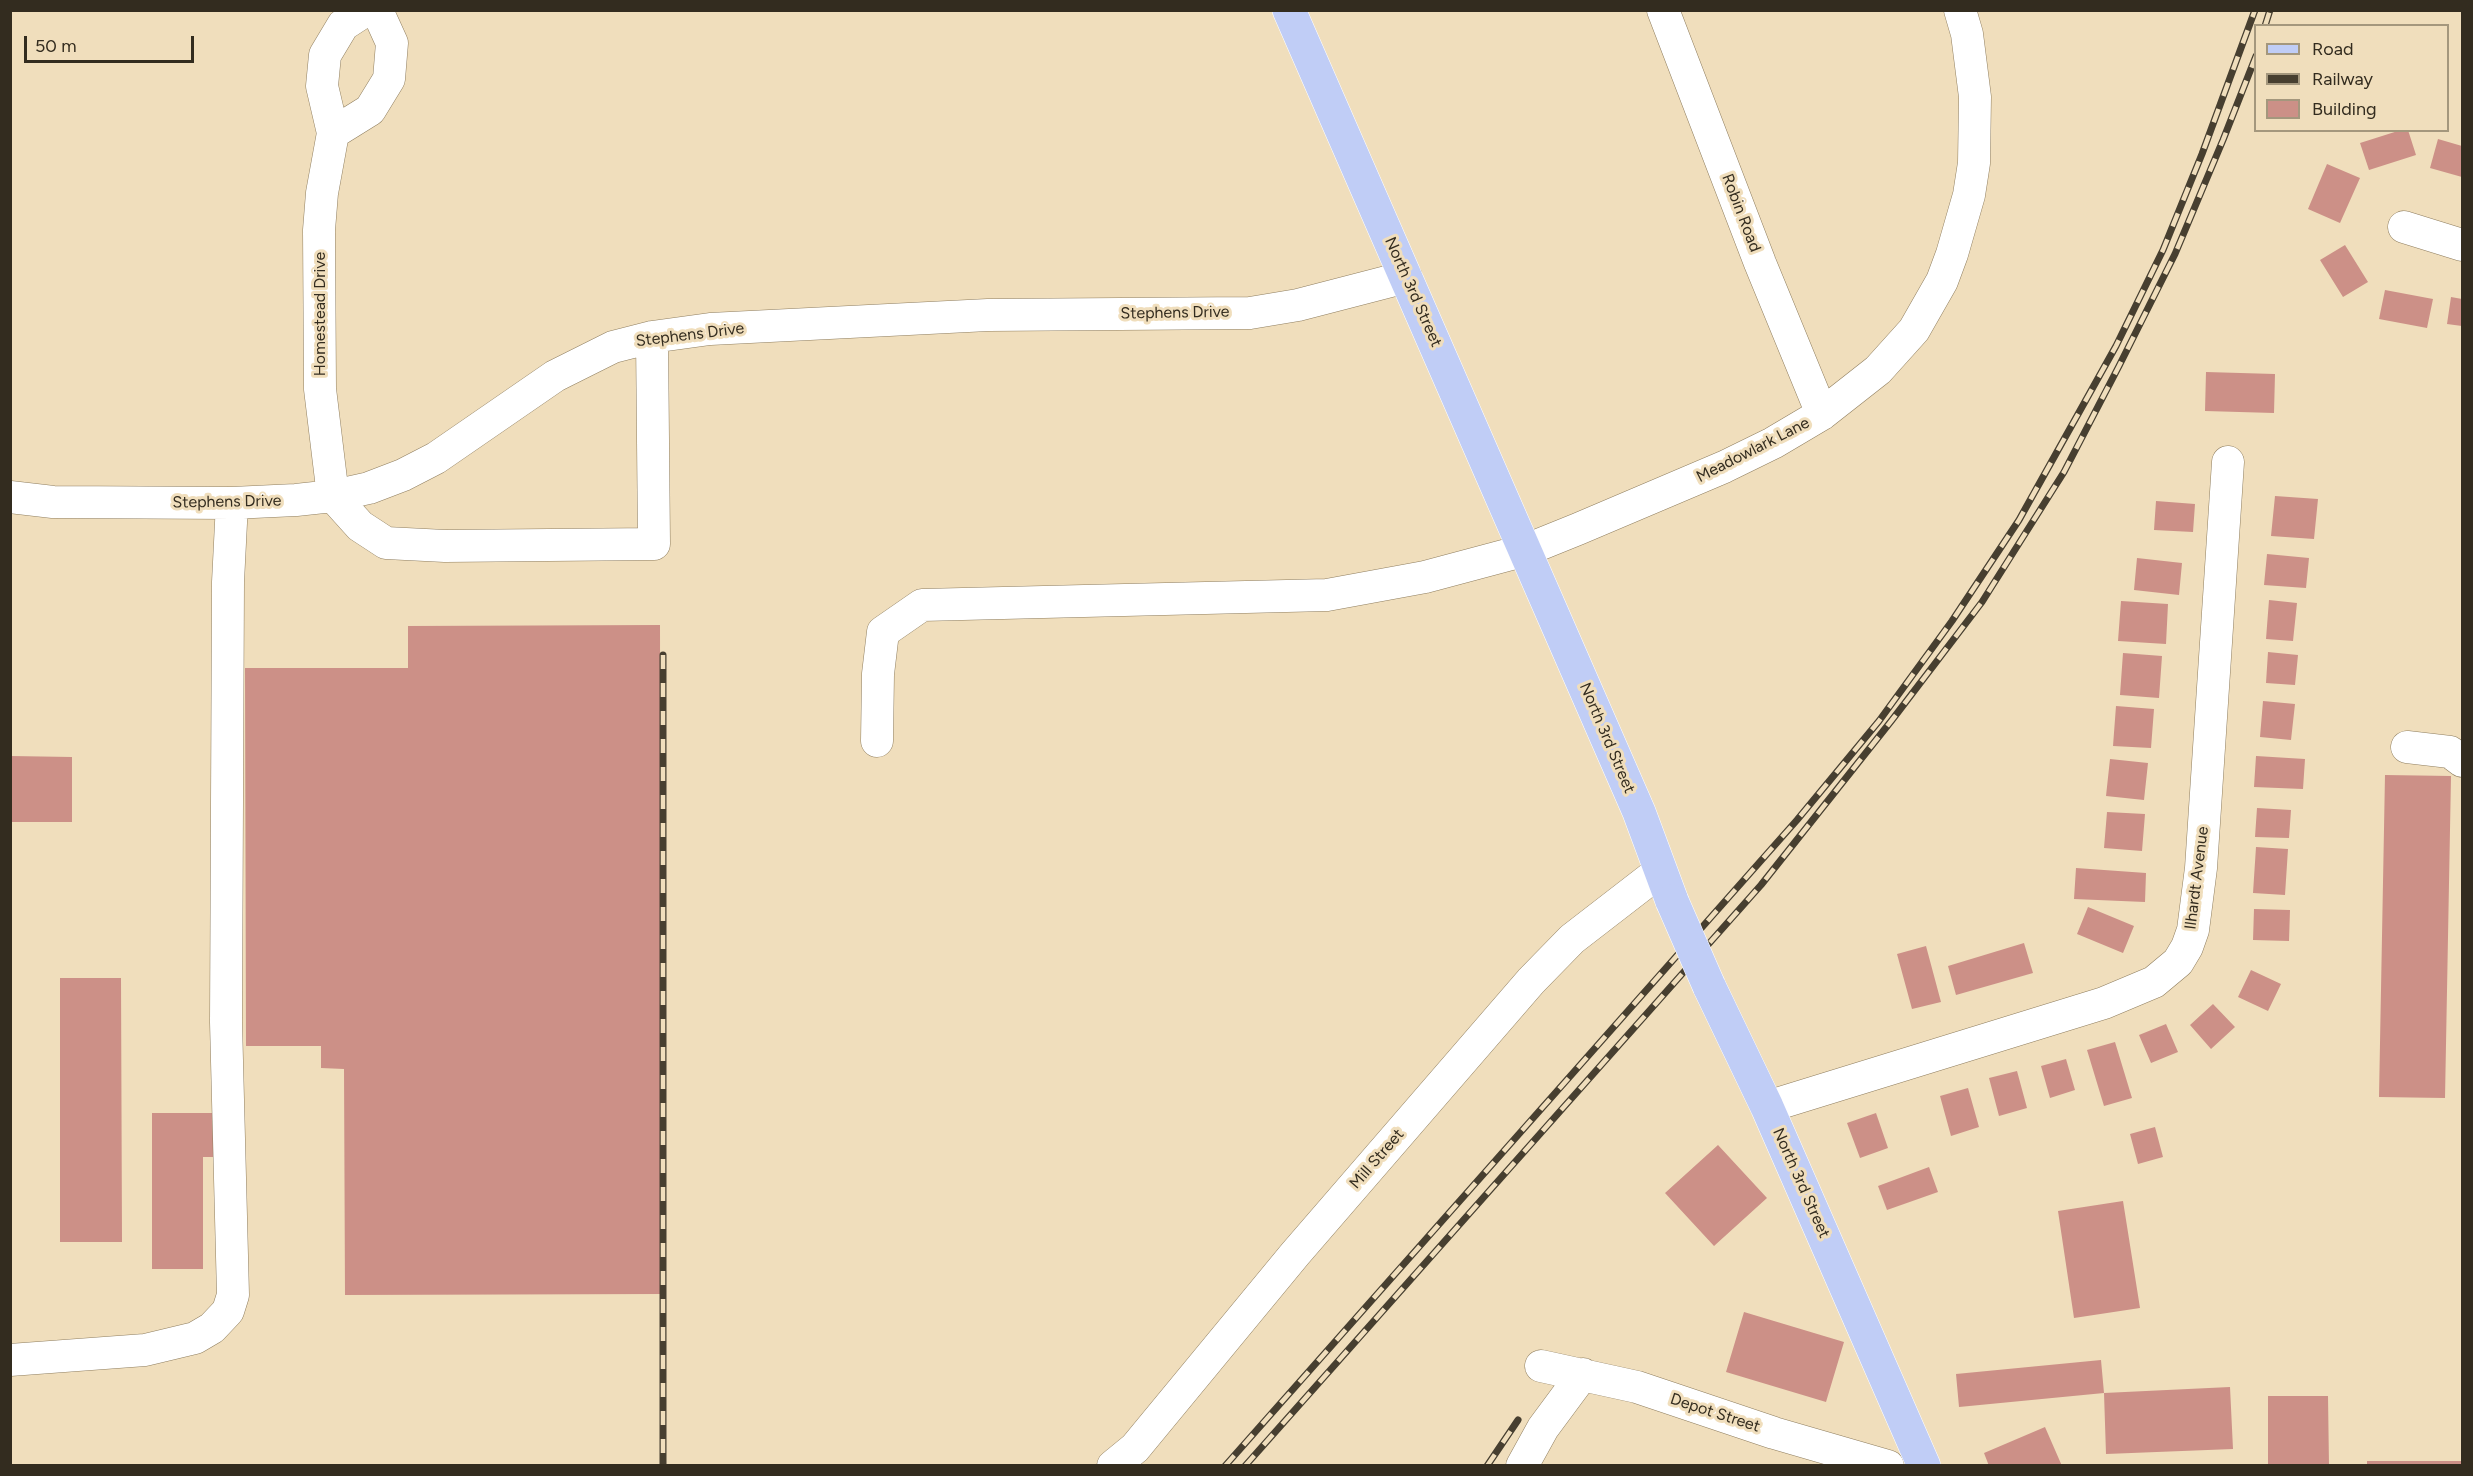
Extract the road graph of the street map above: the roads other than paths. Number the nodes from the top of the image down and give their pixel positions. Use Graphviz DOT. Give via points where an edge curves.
graph roads {
  1 [pos="366,10"];
  2 [pos="377,10"];
  3 [pos="1289,10"];
  4 [pos="1663,10"];
  5 [pos="1960,10"];
  6 [pos="333,133"];
  7 [pos="2404,227"];
  8 [pos="2463,245"];
  9 [pos="1406,277"];
  10 [pos="652,337"];
  11 [pos="1822,414"];
  12 [pos="2228,462"];
  13 [pos="333,496"];
  14 [pos="10,497"];
  15 [pos="232,503"];
  16 [pos="1526,550"];
  17 [pos="877,741"];
  18 [pos="2407,747"];
  19 [pos="2463,761"];
  20 [pos="1660,871"];
  21 [pos="1767,1107"];
  22 [pos="10,1360"];
  23 [pos="1541,1366"];
  24 [pos="1583,1374"];
  25 [pos="1113,1466"];
  26 [pos="1522,1466"];
  27 [pos="1888,1466"];
  28 [pos="1923,1466"];
  1 -- 6 [label="street, Homestead Drive" via="343,25 325,55 322,86"];
  2 -- 6 [label="street" via="392,44 389,79 369,110"];
  3 -- 9 [label="main road, North 3rd Street"];
  4 -- 11 [label="street, Robin Road"];
  5 -- 11 [label="street, Meadowlark Lane" via="1976,97 1974,163 1952,254 1942,281 1914,330 1878,370"];
  6 -- 13 [label="street, Homestead Drive" via="319,230 320,389"];
  7 -- 8 [label="street"];
  9 -- 10 [label="street, Stephens Drive" via="1250,313 988,315 710,329"];
  9 -- 16 [label="main road, North 3rd Street"];
  10 -- 13 [label="street, Stephens Drive" via="613,347 555,376 436,458 403,475"];
  10 -- 13 [label="street" via="654,544 386,543 360,526"];
  11 -- 16 [label="street, Meadowlark Lane" via="1724,467"];
  12 -- 21 [label="street, Ilhardt Avenue" via="2201,868 2193,930 2178,962 2154,982 2104,1003"];
  13 -- 15 [label="street, Stephens Drive"];
  14 -- 15 [label="street, Stephens Drive" via="53,502"];
  15 -- 22 [label="street" via="226,1023 233,1294 228,1311 212,1328 195,1338 146,1350"];
  16 -- 17 [label="street, Meadowlark Lane" via="1425,577 1327,595 922,605 883,632"];
  16 -- 20 [label="main road, North 3rd Street" via="1639,812"];
  18 -- 19 [label="street" via="2450,752"];
  20 -- 21 [label="main road, North 3rd Street, bridge"];
  20 -- 25 [label="street, Mill Street" via="1572,939 1531,981 1303,1245 1135,1448"];
  21 -- 28 [label="main road, North 3rd Street"];
  23 -- 24 [label="street, Depot Street"];
  24 -- 26 [label="street" via="1543,1428"];
  24 -- 27 [label="street, Depot Street" via="1637,1387"];
}
